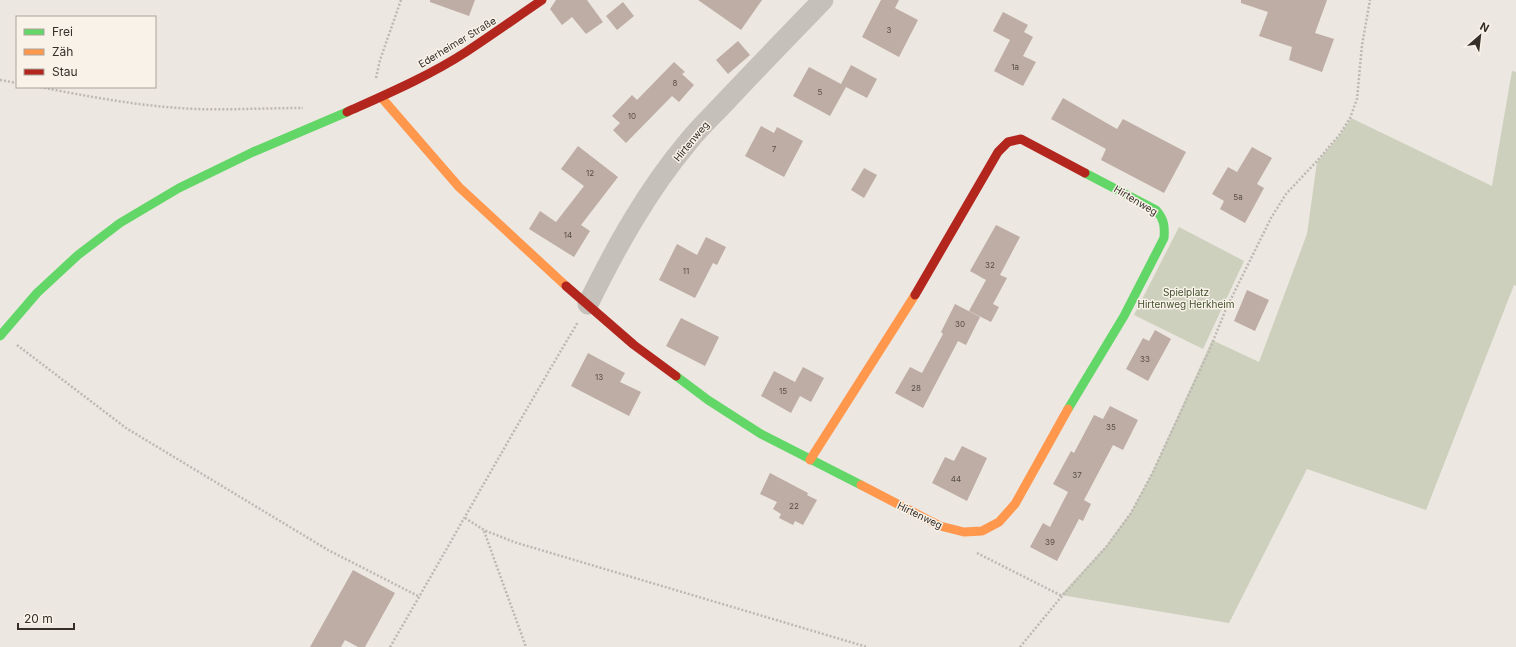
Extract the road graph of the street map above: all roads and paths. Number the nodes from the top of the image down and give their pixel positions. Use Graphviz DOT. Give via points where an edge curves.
graph roads {
  1 [pos="401,0"];
  2 [pos="542,0"];
  3 [pos="824,0"];
  4 [pos="1370,0"];
  5 [pos="0,80"];
  6 [pos="16,83"];
  7 [pos="45,88"];
  8 [pos="381,97"];
  9 [pos="304,108"];
  10 [pos="588,304"];
  11 [pos="1,335"];
  12 [pos="810,460"];
  13 [pos="465,518"];
  14 [pos="484,530"];
  15 [pos="969,533"];
  16 [pos="1062,596"];
  17 [pos="420,597"];
  18 [pos="390,647"];
  19 [pos="526,647"];
  20 [pos="867,647"];
  21 [pos="1020,647"];
  1 -- 8 [label="path" via="376,79"];
  2 -- 8 [label="street, Ederheimer Straße" via="466,52"];
  3 -- 10 [label="street, Hirtenweg" via="688,142 657,184 609,260"];
  4 -- 16 [label="path" via="1362,45 1357,99 1350,118 1340,134 1286,194 1271,218 1226,309 1152,474 1131,513 1107,546"];
  5 -- 6 [label="path"];
  7 -- 9 [label="path" via="157,106 197,109"];
  8 -- 10 [label="street, Hirtenweg" via="459,187 553,275"];
  8 -- 11 [label="street, Ederheimer Straße" via="253,152 178,188 120,223 78,255 37,293"];
  10 -- 12 [label="street, Hirtenweg" via="634,346 708,400 761,434"];
  10 -- 13 [label="path" via="528,404"];
  11 -- 17 [label="path" via="126,428 328,550"];
  12 -- 15 [label="street, Hirtenweg" via="940,526"];
  12 -- 15 [label="street, Hirtenweg" via="916,293 998,152 1008,142 1021,138 1156,210 1163,218 1164,238 1124,316 1015,504 994,526 982,532"];
  13 -- 14 [label="path"];
  13 -- 17 [label="path"];
  14 -- 19 [label="path"];
  14 -- 20 [label="path" via="514,542"];
  15 -- 16 [label="path" via="977,553"];
  16 -- 21 [label="path"];
  17 -- 18 [label="path"];
}
